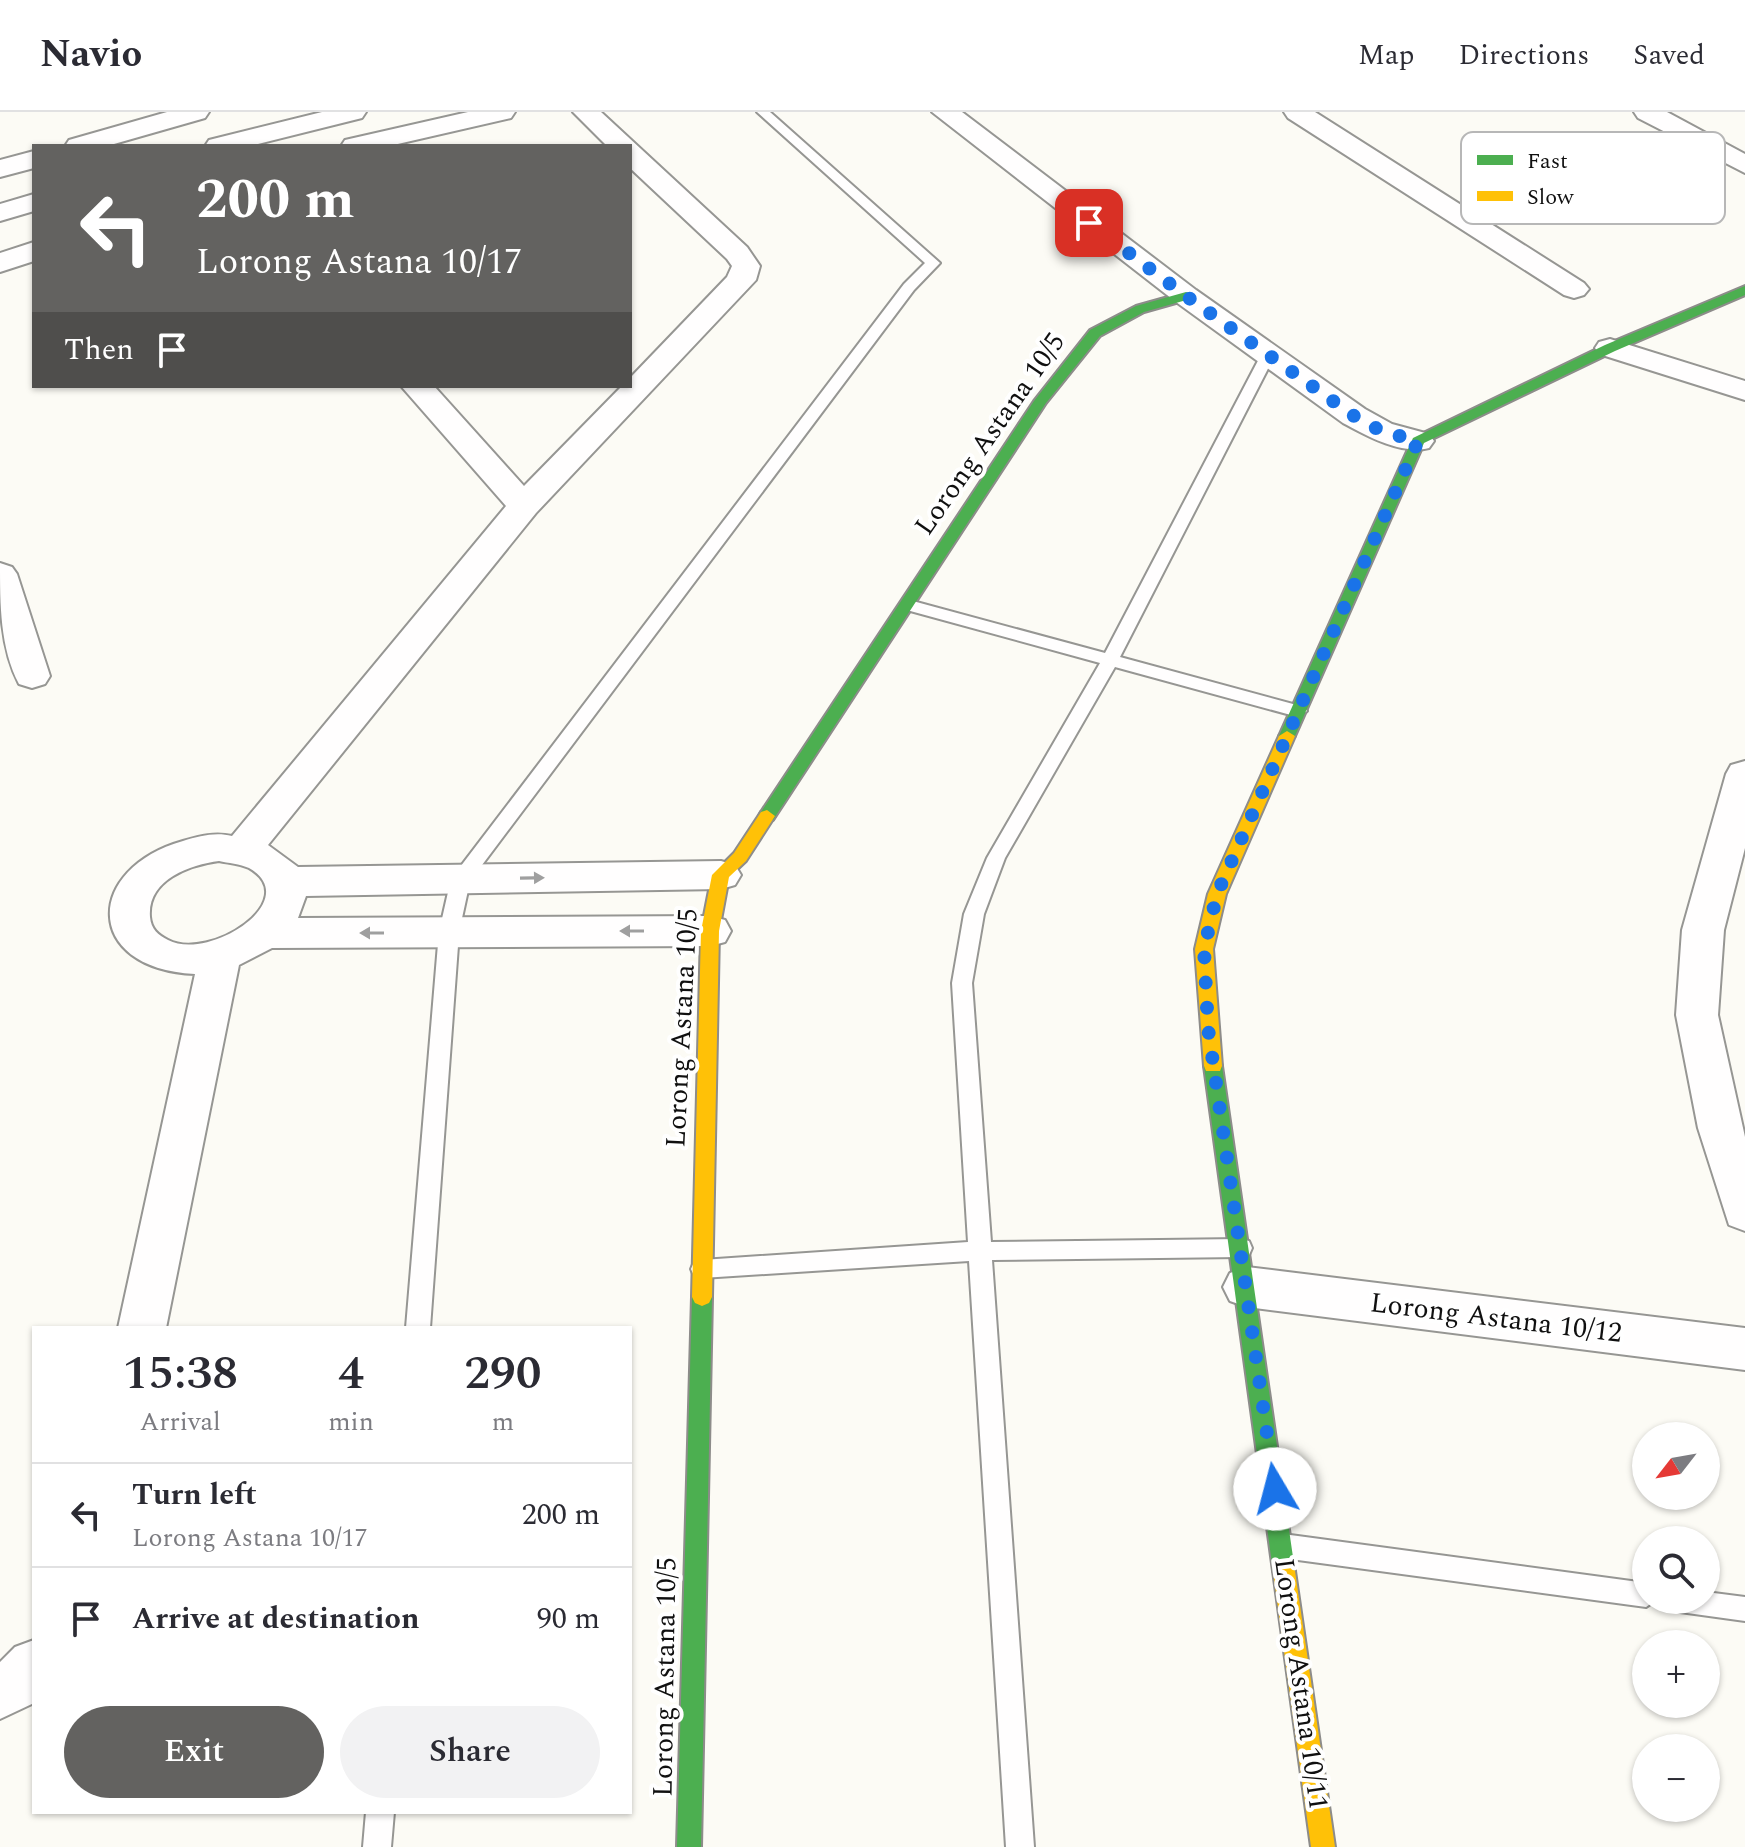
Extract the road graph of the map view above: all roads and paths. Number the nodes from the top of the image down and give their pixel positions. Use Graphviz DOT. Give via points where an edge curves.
graph roads {
  1 [pos="196,112"];
  2 [pos="353,112"];
  3 [pos="502,112"];
  4 [pos="586,112"];
  5 [pos="763,112"];
  6 [pos="945,112"];
  7 [pos="1297,112"];
  8 [pos="1647,112"];
  9 [pos="1684,132"];
  10 [pos="85,144"];
  11 [pos="226,144"];
  12 [pos="363,144"];
  13 [pos="620,144"];
  14 [pos="1725,154"];
  15 [pos="632,155"];
  16 [pos="32,160"];
  17 [pos="1745,165"];
  18 [pos="0,169"];
  19 [pos="32,203"];
  20 [pos="0,213"];
  21 [pos="1461,217"];
  22 [pos="1472,224"];
  23 [pos="32,252"];
  24 [pos="0,263"];
  25 [pos="1574,289"];
  26 [pos="1745,290"];
  27 [pos="1186,296"];
  28 [pos="1610,348"];
  29 [pos="1268,355"];
  30 [pos="419,388"];
  31 [pos="1745,391"];
  32 [pos="1418,441"];
  33 [pos="524,506"];
  34 [pos="0,574"];
  35 [pos="909,605"];
  36 [pos="1110,660"];
  37 [pos="32,676"];
  38 [pos="1298,711"];
  39 [pos="1745,774"];
  40 [pos="243,849"];
  41 [pos="721,875"];
  42 [pos="461,879"];
  43 [pos="286,882"];
  44 [pos="710,931"];
  45 [pos="449,932"];
  46 [pos="266,933"];
  47 [pos="220,956"];
  48 [pos="1745,1212"];
  49 [pos="980,1251"];
  50 [pos="1244,1268"];
  51 [pos="702,1269"];
  52 [pos="142,1326"];
  53 [pos="418,1326"];
  54 [pos="1745,1349"];
  55 [pos="1283,1546"];
  56 [pos="1632,1593"];
  57 [pos="1720,1606"];
  58 [pos="1745,1609"];
  59 [pos="32,1668"];
  60 [pos="0,1692"];
  61 [pos="380,1814"];
  62 [pos="377,1847"];
  63 [pos="689,1847"];
  64 [pos="1020,1847"];
  65 [pos="1323,1847"];
  1 -- 10 [label="street"];
  2 -- 11 [label="street"];
  3 -- 12 [label="street"];
  4 -- 13 [label="street"];
  5 -- 42 [label="lane" via="933,263 909,287"];
  6 -- 27 [label="street"];
  7 -- 21 [label="street"];
  8 -- 9 [label="street"];
  14 -- 17 [label="street"];
  15 -- 33 [label="street" via="746,266 741,280"];
  16 -- 18 [label="street"];
  19 -- 20 [label="street"];
  22 -- 25 [label="street"];
  23 -- 24 [label="street"];
  26 -- 28 [label="street"];
  27 -- 29 [label="street"];
  27 -- 35 [label="street, Lorong Astana 10/5" via="1140,309 1095,333 1041,401"];
  28 -- 31 [label="street"];
  28 -- 32 [label="street"];
  29 -- 32 [label="street" via="1381,431"];
  29 -- 36 [label="lane"];
  30 -- 33 [label="street"];
  32 -- 38 [label="street, Lorong Astana 10/11"];
  33 -- 40 [label="street"];
  34 -- 37 [label="street"];
  35 -- 36 [label="lane"];
  35 -- 41 [label="street, Lorong Astana 10/5" via="740,857"];
  36 -- 38 [label="lane"];
  36 -- 49 [label="lane" via="996,858 974,914 962,983"];
  38 -- 50 [label="street, Lorong Astana 10/11" via="1217,894 1204,949 1208,1028"];
  39 -- 48 [label="street" via="1703,930 1697,1015 1720,1128"];
  40 -- 43 [label="street" via="271,861"];
  40 -- 47 [label="street" via="195,850 171,859 136,887 128,905 127,923 135,939 150,950 170,958"];
  42 -- 41 [label="street, one-way"];
  41 -- 44 [label="street, Lorong Astana 10/5"];
  42 -- 43 [label="street"];
  42 -- 45 [label="lane"];
  43 -- 46 [label="street" via="287,899"];
  44 -- 45 [label="street, one-way"];
  44 -- 51 [label="street, Lorong Astana 10/5"];
  45 -- 46 [label="street, one-way"];
  45 -- 53 [label="lane"];
  46 -- 47 [label="street"];
  47 -- 52 [label="street"];
  49 -- 50 [label="lane"];
  49 -- 51 [label="lane"];
  49 -- 64 [label="lane"];
  50 -- 54 [label="street, Lorong Astana 10/12"];
  50 -- 55 [label="street, Lorong Astana 10/11"];
  51 -- 63 [label="street, Lorong Astana 10/5"];
  55 -- 56 [label="lane"];
  55 -- 65 [label="street, Lorong Astana 10/11"];
  57 -- 58 [label="lane"];
  59 -- 60 [label="street"];
  61 -- 62 [label="lane"];
}
